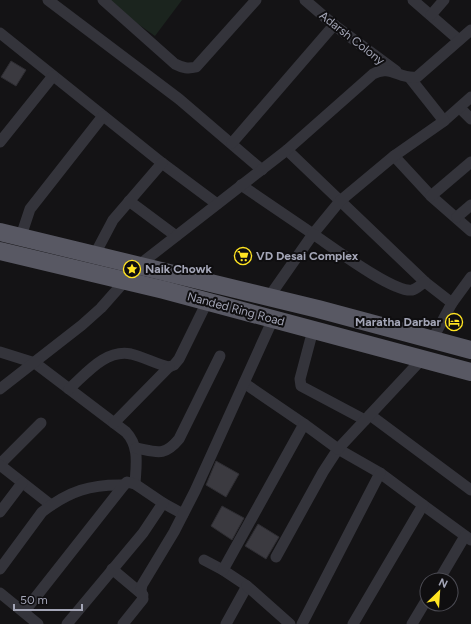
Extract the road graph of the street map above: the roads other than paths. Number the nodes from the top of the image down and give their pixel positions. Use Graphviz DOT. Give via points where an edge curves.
graph roads {
  1 [pos="48,0"];
  2 [pos="103,0"];
  3 [pos="256,0"];
  4 [pos="305,0"];
  5 [pos="414,0"];
  6 [pos="444,0"];
  7 [pos="431,15"];
  8 [pos="334,24"];
  9 [pos="470,31"];
  10 [pos="0,33"];
  11 [pos="459,40"];
  12 [pos="53,76"];
  13 [pos="405,77"];
  14 [pos="471,97"];
  15 [pos="460,108"];
  16 [pos="103,116"];
  17 [pos="471,119"];
  18 [pos="444,121"];
  19 [pos="0,142"];
  20 [pos="232,143"];
  21 [pos="287,150"];
  22 [pos="394,156"];
  23 [pos="471,162"];
  24 [pos="162,163"];
  25 [pos="262,170"];
  26 [pos="241,186"];
  27 [pos="431,196"];
  28 [pos="129,201"];
  29 [pos="340,201"];
  30 [pos="217,204"];
  31 [pos="471,205"];
  32 [pos="457,217"];
  33 [pos="471,231"];
  34 [pos="0,232"];
  35 [pos="313,234"];
  36 [pos="21,236"];
  37 [pos="176,236"];
  38 [pos="0,251"];
  39 [pos="95,254"];
  40 [pos="139,265"];
  41 [pos="471,276"];
  42 [pos="126,281"];
  43 [pos="425,282"];
  44 [pos="269,297"];
  45 [pos="207,302"];
  46 [pos="452,302"];
  47 [pos="273,319"];
  48 [pos="314,330"];
  49 [pos="432,340"];
  50 [pos="471,350"];
  51 [pos="0,352"];
  52 [pos="220,356"];
  53 [pos="422,359"];
  54 [pos="35,363"];
  55 [pos="169,367"];
  56 [pos="471,372"];
  57 [pos="244,382"];
  58 [pos="0,389"];
  59 [pos="69,389"];
  60 [pos="367,418"];
  61 [pos="41,423"];
  62 [pos="114,423"];
  63 [pos="304,424"];
  64 [pos="136,448"];
  65 [pos="338,449"];
  66 [pos="0,464"];
  67 [pos="380,473"];
  68 [pos="22,483"];
  69 [pos="135,484"];
  70 [pos="124,485"];
  71 [pos="471,490"];
  72 [pos="163,503"];
  73 [pos="51,505"];
  74 [pos="423,505"];
  75 [pos="0,512"];
  76 [pos="183,514"];
  77 [pos="468,538"];
  78 [pos="276,557"];
  79 [pos="204,560"];
  80 [pos="0,569"];
  81 [pos="112,569"];
  82 [pos="223,570"];
  83 [pos="444,572"];
  84 [pos="247,586"];
  85 [pos="0,593"];
  86 [pos="143,595"];
  87 [pos="24,612"];
  88 [pos="419,612"];
  89 [pos="38,624"];
  90 [pos="67,624"];
  91 [pos="123,624"];
  92 [pos="226,624"];
  93 [pos="290,624"];
  94 [pos="302,624"];
  95 [pos="353,624"];
  96 [pos="412,624"];
  1 -- 20 [label="street" via="179,99"];
  2 -- 3 [label="street" via="175,64 184,68 196,67"];
  4 -- 8 [label="street, Adarsh Colony"];
  5 -- 7 [label="street"];
  6 -- 7 [label="street"];
  7 -- 11 [label="street"];
  8 -- 13 [label="street, Adarsh Colony"];
  8 -- 20 [label="street"];
  9 -- 11 [label="street"];
  10 -- 12 [label="street"];
  11 -- 13 [label="street" via="417,77"];
  12 -- 16 [label="street"];
  12 -- 19 [label="street"];
  13 -- 18 [label="street, Adarsh Colony"];
  13 -- 21 [label="street" via="387,70 373,74"];
  14 -- 15 [label="street"];
  15 -- 17 [label="street"];
  15 -- 18 [label="street"];
  16 -- 24 [label="street"];
  16 -- 36 [label="street" via="30,209"];
  18 -- 22 [label="street"];
  20 -- 25 [label="street"];
  21 -- 25 [label="street"];
  21 -- 29 [label="street"];
  22 -- 27 [label="street"];
  22 -- 29 [label="street"];
  23 -- 27 [label="street"];
  24 -- 28 [label="street"];
  24 -- 30 [label="street"];
  25 -- 26 [label="street"];
  26 -- 30 [label="street"];
  26 -- 35 [label="street"];
  27 -- 32 [label="street"];
  28 -- 37 [label="street"];
  28 -- 39 [label="street" via="113,220"];
  29 -- 35 [label="street"];
  29 -- 43 [label="street"];
  30 -- 37 [label="street"];
  31 -- 32 [label="street"];
  32 -- 33 [label="street"];
  34 -- 36 [label="highway"];
  35 -- 43 [label="street" via="397,287 414,290"];
  35 -- 44 [label="street"];
  36 -- 39 [label="highway"];
  37 -- 40 [label="street"];
  38 -- 42 [label="highway, Nanded Ring Road"];
  39 -- 40 [label="highway"];
  40 -- 42 [label="street"];
  40 -- 44 [label="highway"];
  41 -- 46 [label="street"];
  42 -- 45 [label="highway, Nanded Ring Road"];
  42 -- 54 [label="street" via="101,308"];
  43 -- 46 [label="street"];
  44 -- 49 [label="highway"];
  45 -- 47 [label="highway, Nanded Ring Road"];
  45 -- 55 [label="street" via="179,358"];
  46 -- 49 [label="street"];
  47 -- 48 [label="highway, Nanded Ring Road"];
  47 -- 57 [label="street"];
  48 -- 53 [label="highway, Nanded Ring Road"];
  48 -- 60 [label="street" via="300,379 301,386"];
  49 -- 50 [label="highway"];
  51 -- 54 [label="street"];
  52 -- 64 [label="street" via="179,439 172,447 164,452"];
  53 -- 56 [label="highway, Nanded Ring Road"];
  53 -- 60 [label="street"];
  54 -- 58 [label="street"];
  54 -- 59 [label="street"];
  55 -- 59 [label="street" via="119,353 100,361"];
  55 -- 62 [label="street"];
  57 -- 63 [label="street"];
  57 -- 76 [label="street"];
  59 -- 62 [label="street"];
  60 -- 65 [label="street"];
  60 -- 71 [label="street"];
  61 -- 66 [label="street"];
  62 -- 64 [label="street" via="132,438"];
  63 -- 65 [label="street"];
  63 -- 82 [label="street"];
  64 -- 69 [label="street"];
  65 -- 67 [label="street"];
  65 -- 78 [label="street"];
  66 -- 68 [label="street"];
  67 -- 74 [label="street"];
  67 -- 94 [label="street"];
  68 -- 73 [label="street"];
  68 -- 75 [label="street"];
  69 -- 70 [label="street" via="128,482"];
  69 -- 72 [label="street"];
  70 -- 73 [label="street" via="105,484 72,492"];
  70 -- 87 [label="street"];
  72 -- 76 [label="street"];
  72 -- 81 [label="street" via="143,533"];
  73 -- 80 [label="street" via="42,512"];
  74 -- 77 [label="street"];
  74 -- 95 [label="street"];
  76 -- 86 [label="street" via="142,585"];
  77 -- 83 [label="street"];
  79 -- 82 [label="street"];
  81 -- 86 [label="street"];
  81 -- 90 [label="street"];
  82 -- 84 [label="street"];
  84 -- 92 [label="street"];
  84 -- 93 [label="street"];
  85 -- 87 [label="street"];
  86 -- 91 [label="street" via="142,602"];
  87 -- 89 [label="street"];
  88 -- 96 [label="street"];
}
